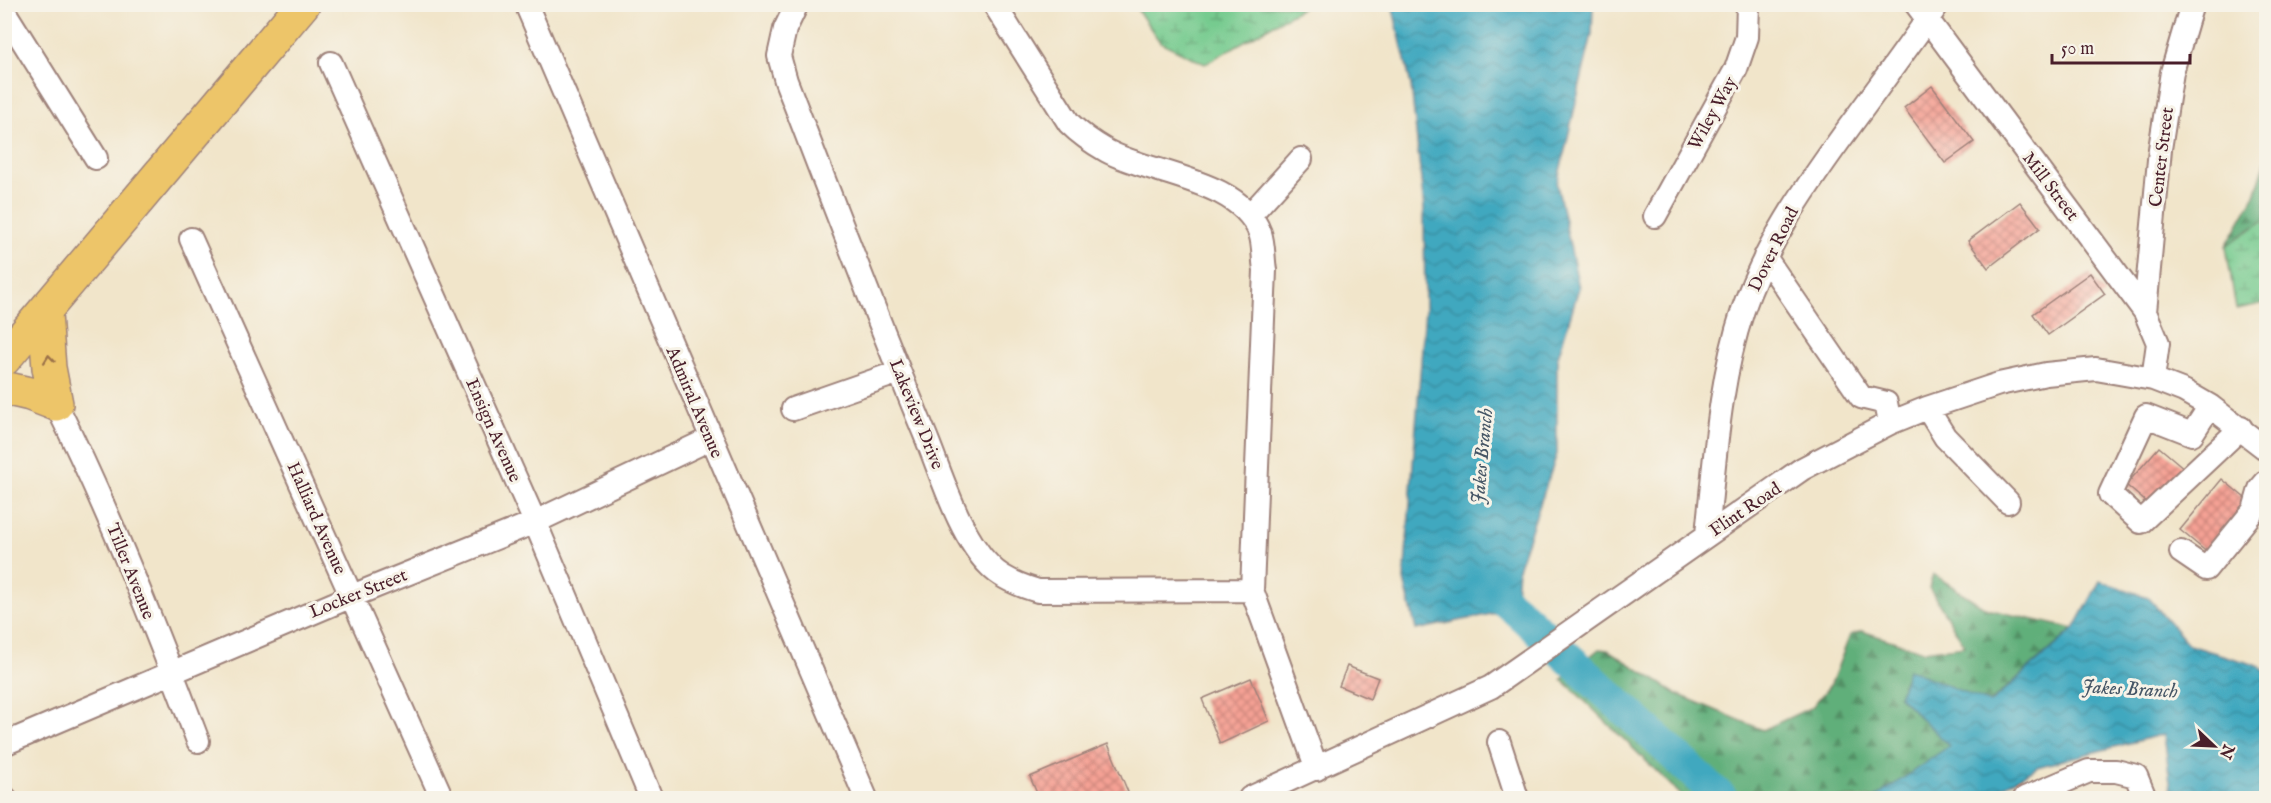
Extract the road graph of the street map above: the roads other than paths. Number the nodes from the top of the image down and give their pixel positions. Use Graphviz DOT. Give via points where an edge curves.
graph roads {
  1 [pos="303,4"];
  2 [pos="526,4"];
  3 [pos="797,4"];
  4 [pos="994,4"];
  5 [pos="1748,4"];
  6 [pos="2192,4"];
  7 [pos="1927,10"];
  8 [pos="4,11"];
  9 [pos="331,63"];
  10 [pos="96,158"];
  11 [pos="1301,159"];
  12 [pos="1250,214"];
  13 [pos="1655,216"];
  14 [pos="190,238"];
  15 [pos="1765,257"];
  16 [pos="2145,312"];
  17 [pos="45,314"];
  18 [pos="4,320"];
  19 [pos="4,359"];
  20 [pos="899,372"];
  21 [pos="2153,379"];
  22 [pos="4,388"];
  23 [pos="56,404"];
  24 [pos="2210,406"];
  25 [pos="1927,408"];
  26 [pos="793,409"];
  27 [pos="1890,423"];
  28 [pos="2241,428"];
  29 [pos="2192,434"];
  30 [pos="710,439"];
  31 [pos="2266,449"];
  32 [pos="2217,452"];
  33 [pos="2266,482"];
  34 [pos="2008,502"];
  35 [pos="535,522"];
  36 [pos="1707,534"];
  37 [pos="2181,552"];
  38 [pos="1252,590"];
  39 [pos="352,596"];
  40 [pos="172,672"];
  41 [pos="198,741"];
  42 [pos="1499,742"];
  43 [pos="4,744"];
  44 [pos="1317,769"];
  45 [pos="442,798"];
  46 [pos="651,798"];
  47 [pos="866,798"];
  48 [pos="1250,798"];
  49 [pos="1517,798"];
  50 [pos="2025,798"];
  51 [pos="2145,798"];
  1 -- 17 [label="highway"];
  2 -- 30 [label="street, Admiral Avenue"];
  3 -- 20 [label="street, Lakeview Drive" via="785,29 779,56"];
  4 -- 12 [label="street" via="1079,132 1108,151 1202,183"];
  5 -- 13 [label="street, Wiley Way" via="1747,37 1736,69"];
  6 -- 16 [label="street, Center Street" via="2172,72"];
  7 -- 15 [label="street, Dover Road" via="1795,202"];
  7 -- 16 [label="street, Mill Street"];
  8 -- 10 [label="street"];
  9 -- 35 [label="street, Ensign Avenue"];
  11 -- 12 [label="street"];
  12 -- 38 [label="street" via="1261,234 1265,270"];
  14 -- 39 [label="street, Halliard Avenue"];
  15 -- 27 [label="street" via="1861,397 1886,403"];
  15 -- 36 [label="street, Dover Road" via="1743,310 1728,368"];
  16 -- 21 [label="street, Mill Street" via="2158,343"];
  17 -- 18 [label="highway"];
  17 -- 19 [label="highway"];
  23 -- 17 [label="highway, one-way"];
  20 -- 26 [label="street"];
  20 -- 38 [label="street, Lakeview Drive" via="976,550 991,568 1018,585 1038,591"];
  21 -- 24 [label="street, Flint Road"];
  21 -- 25 [label="street, Flint Road" via="2096,369 2046,374 1999,384"];
  22 -- 23 [label="highway"];
  23 -- 40 [label="street, Tiller Avenue" via="91,474"];
  24 -- 28 [label="street, Flint Road"];
  24 -- 29 [label="street"];
  25 -- 27 [label="street, Flint Road"];
  25 -- 34 [label="street" via="1954,448"];
  27 -- 36 [label="street, Flint Road" via="1802,469"];
  28 -- 31 [label="street, Flint Road"];
  28 -- 32 [label="street"];
  29 -- 32 [label="street"];
  29 -- 32 [label="street" via="2146,416 2110,494 2141,522"];
  30 -- 35 [label="street, Locker Street"];
  30 -- 47 [label="street, Admiral Avenue"];
  33 -- 37 [label="street" via="2254,510 2206,569"];
  35 -- 39 [label="street, Locker Street"];
  35 -- 46 [label="street, Ensign Avenue"];
  36 -- 44 [label="street, Flint Road" via="1491,687"];
  38 -- 44 [label="street"];
  39 -- 40 [label="street, Locker Street"];
  39 -- 45 [label="street, Halliard Avenue"];
  40 -- 41 [label="street, Tiller Avenue"];
  40 -- 43 [label="street, Locker Street"];
  42 -- 49 [label="street"];
  44 -- 48 [label="street, Flint Road"];
  50 -- 51 [label="street" via="2089,771 2116,771 2136,776"];
}
